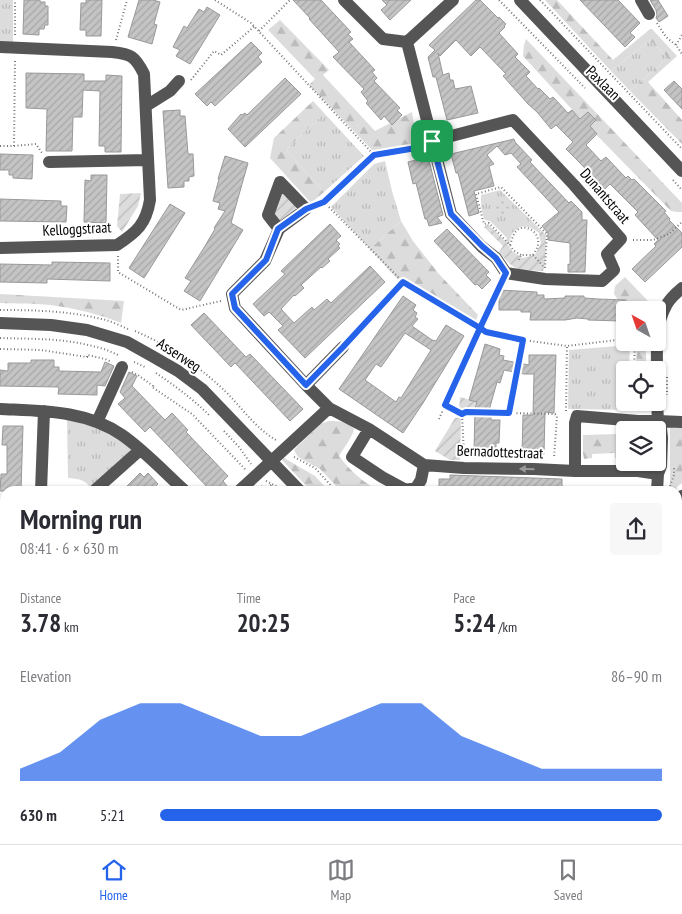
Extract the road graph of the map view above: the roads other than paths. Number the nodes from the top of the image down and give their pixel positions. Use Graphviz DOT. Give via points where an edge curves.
graph roads {
  1 [pos="344,0"];
  2 [pos="453,0"];
  3 [pos="520,0"];
  4 [pos="641,0"];
  5 [pos="649,14"];
  6 [pos="407,42"];
  7 [pos="0,47"];
  8 [pos="179,80"];
  9 [pos="146,106"];
  10 [pos="432,141"];
  11 [pos="148,160"];
  12 [pos="49,162"];
  13 [pos="682,171"];
  14 [pos="278,229"];
  15 [pos="0,248"];
  16 [pos="682,288"];
  17 [pos="0,324"];
  18 [pos="343,347"];
  19 [pos="657,361"];
  20 [pos="127,362"];
  21 [pos="306,385"];
  22 [pos="329,408"];
  23 [pos="0,409"];
  24 [pos="44,411"];
  25 [pos="97,422"];
  26 [pos="616,422"];
  27 [pos="682,422"];
  28 [pos="666,424"];
  29 [pos="369,429"];
  30 [pos="140,450"];
  31 [pos="272,461"];
  32 [pos="424,465"];
  33 [pos="616,468"];
  34 [pos="575,471"];
  35 [pos="656,471"];
  36 [pos="41,486"];
  37 [pos="100,486"];
  38 [pos="180,486"];
  39 [pos="244,486"];
  40 [pos="295,486"];
  41 [pos="399,486"];
  42 [pos="417,486"];
  43 [pos="658,486"];
  1 -- 6 [label="street" via="383,39"];
  2 -- 6 [label="street"];
  3 -- 13 [label="street, Paxlaan"];
  4 -- 5 [label="street"];
  6 -- 10 [label="street"];
  7 -- 9 [label="street, Kelloggstraat" via="112,52 133,56 144,74"];
  8 -- 9 [label="street"];
  9 -- 11 [label="street, Kelloggstraat"];
  10 -- 10 [label="street, Dunantstraat" via="451,214 496,258 506,273 546,279 602,281 614,270 607,254 621,239 513,120"];
  11 -- 12 [label="street"];
  11 -- 15 [label="street, Kelloggstraat" via="148,212 131,236 116,245"];
  14 -- 14 [label="street" via="306,209 280,182 268,215"];
  14 -- 21 [label="street, Bernadottestraat" via="266,260 232,294 235,308"];
  16 -- 19 [label="street" via="666,305 660,318"];
  17 -- 31 [label="street, Asserweg" via="51,325 87,330 127,342 178,371 202,390"];
  18 -- 21 [label="street"];
  20 -- 25 [label="street"];
  21 -- 22 [label="street, Bernadottestraat"];
  22 -- 29 [label="street, Bernadottestraat"];
  22 -- 31 [label="street"];
  23 -- 24 [label="street"];
  24 -- 25 [label="street"];
  24 -- 36 [label="street"];
  25 -- 30 [label="street" via="121,434"];
  26 -- 34 [label="street" via="577,416"];
  27 -- 28 [label="street"];
  29 -- 32 [label="street, Bernadottestraat"];
  29 -- 41 [label="street" via="352,457"];
  30 -- 37 [label="street"];
  30 -- 38 [label="street"];
  31 -- 39 [label="street"];
  31 -- 40 [label="street, Asserweg"];
  34 -- 32 [label="street, Bernadottestraat, one-way"];
  32 -- 42 [label="street"];
  33 -- 34 [label="street, Bernadottestraat"];
  35 -- 43 [label="street"];
}
